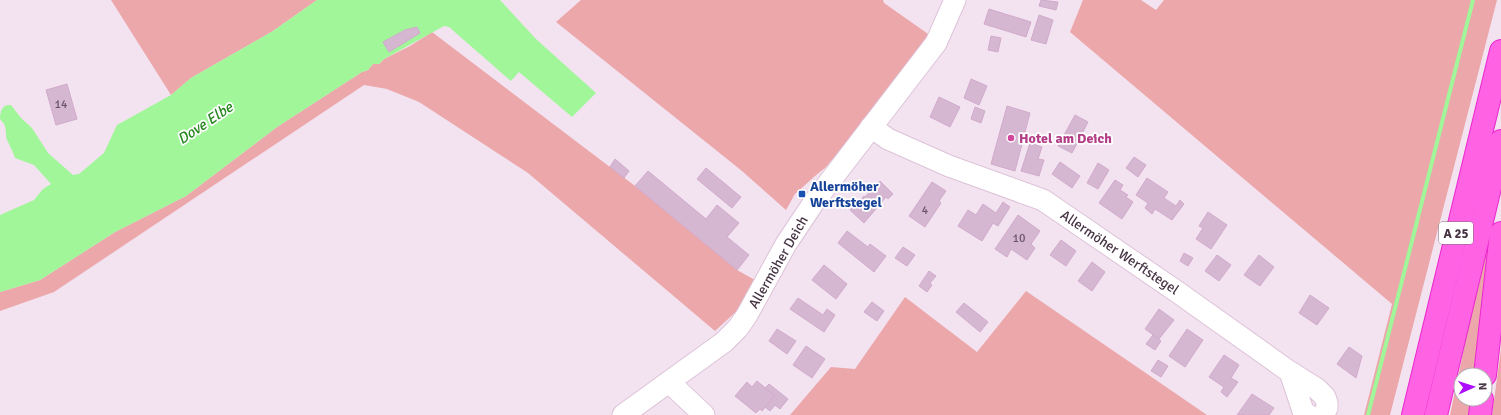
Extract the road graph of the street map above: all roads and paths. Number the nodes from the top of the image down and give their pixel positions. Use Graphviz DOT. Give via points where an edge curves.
graph roads {
  1 [pos="955,0"];
  2 [pos="1501,51"];
  3 [pos="871,127"];
  4 [pos="1501,141"];
  5 [pos="1501,233"];
  6 [pos="1486,367"];
  7 [pos="1290,372"];
  8 [pos="669,382"];
  9 [pos="623,415"];
  10 [pos="704,415"];
  11 [pos="1308,415"];
  12 [pos="1323,415"];
  13 [pos="1413,415"];
  14 [pos="1436,415"];
  1 -- 3 [label="street, Allermöher Deich" via="936,43"];
  2 -- 13 [label="highway, A 25"];
  3 -- 7 [label="street, Allermöher Werftstegel" via="888,139 949,166 1043,200"];
  3 -- 8 [label="street, Allermöher Deich" via="797,227 738,328 724,342"];
  4 -- 14 [label="highway, A 25"];
  5 -- 6 [label="highway"];
  7 -- 11 [label="street" via="1303,411"];
  7 -- 12 [label="street, Allermöher Werftstegel" via="1325,397 1327,408"];
  8 -- 9 [label="street, Allermöher Deich"];
  8 -- 10 [label="street"];
}
